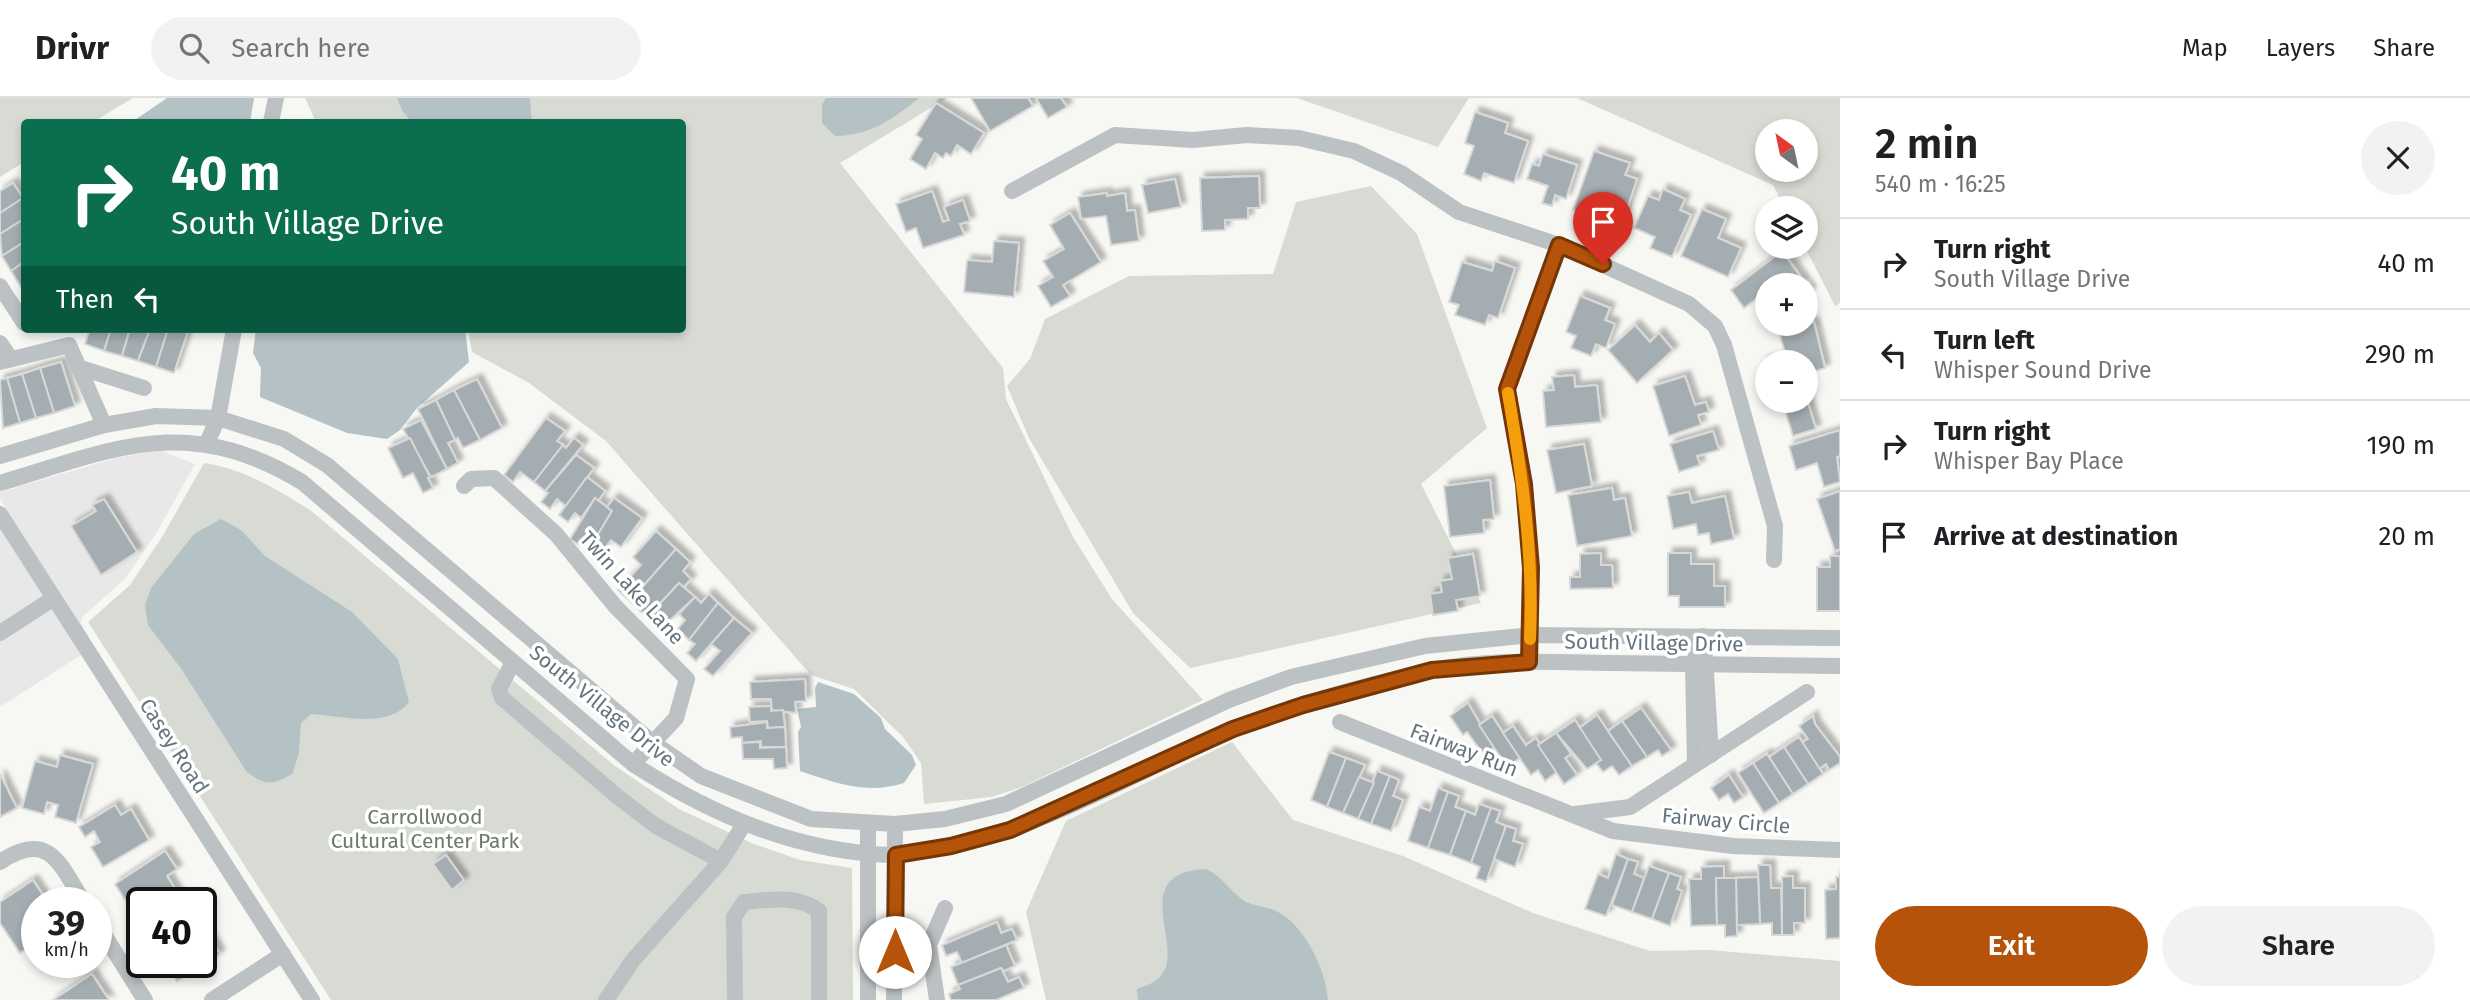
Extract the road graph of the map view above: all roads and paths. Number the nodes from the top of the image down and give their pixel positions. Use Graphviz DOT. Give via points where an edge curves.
graph roads {
  1 [pos="276,98"];
  2 [pos="272,119"];
  3 [pos="1012,191"];
  4 [pos="1559,245"];
  5 [pos="0,286"];
  6 [pos="21,318"];
  7 [pos="31,333"];
  8 [pos="233,333"];
  9 [pos="0,343"];
  10 [pos="42,350"];
  11 [pos="5,361"];
  12 [pos="78,367"];
  13 [pos="144,388"];
  14 [pos="218,418"];
  15 [pos="104,425"];
  16 [pos="207,443"];
  17 [pos="0,456"];
  18 [pos="0,483"];
  19 [pos="464,486"];
  20 [pos="0,514"];
  21 [pos="1774,560"];
  22 [pos="54,598"];
  23 [pos="0,633"];
  24 [pos="1530,635"];
  25 [pos="1703,636"];
  26 [pos="1840,638"];
  27 [pos="513,662"];
  28 [pos="1529,662"];
  29 [pos="1699,664"];
  30 [pos="1840,666"];
  31 [pos="1807,692"];
  32 [pos="1340,722"];
  33 [pos="652,742"];
  34 [pos="1711,755"];
  35 [pos="633,764"];
  36 [pos="1695,765"];
  37 [pos="1630,807"];
  38 [pos="1574,814"];
  39 [pos="744,824"];
  40 [pos="895,824"];
  41 [pos="868,825"];
  42 [pos="1634,832"];
  43 [pos="1840,850"];
  44 [pos="868,853"];
  45 [pos="896,855"];
  46 [pos="721,861"];
  47 [pos="0,862"];
  48 [pos="74,887"];
  49 [pos="945,908"];
  50 [pos="112,947"];
  51 [pos="283,954"];
  52 [pos="145,1000"];
  53 [pos="212,1000"];
  54 [pos="312,1000"];
  55 [pos="606,1000"];
  56 [pos="735,1000"];
  57 [pos="819,1000"];
  58 [pos="868,1000"];
  59 [pos="894,1000"];
  60 [pos="937,1000"];
  1 -- 2 [label="street"];
  3 -- 4 [label="street" via="1115,135 1193,140 1247,135 1299,138 1353,151 1459,212"];
  4 -- 21 [label="street" via="1689,304 1715,326 1775,526"];
  4 -- 24 [label="street" via="1507,389 1524,484 1531,568"];
  5 -- 6 [label="street"];
  7 -- 10 [label="street"];
  8 -- 14 [label="street"];
  9 -- 11 [label="street"];
  10 -- 11 [label="street"];
  10 -- 12 [label="street" via="69,345"];
  12 -- 13 [label="street"];
  12 -- 15 [label="street"];
  14 -- 15 [label="street, South Village Drive" via="156,416"];
  14 -- 16 [label="street"];
  14 -- 33 [label="street, South Village Drive" via="284,439 327,465"];
  15 -- 17 [label="street, South Village Drive"];
  16 -- 18 [label="street, South Village Drive" via="159,441 113,449"];
  16 -- 27 [label="street, South Village Drive" via="270,463 302,482"];
  19 -- 33 [label="street, Twin Lake Lane" via="471,479 494,478 556,534 615,606 687,679 676,718"];
  20 -- 22 [label="street, Casey Road"];
  22 -- 23 [label="street"];
  22 -- 51 [label="street, Casey Road"];
  24 -- 25 [label="street, South Village Drive"];
  24 -- 28 [label="street"];
  24 -- 40 [label="street, South Village Drive" via="1425,646 1291,677 1229,700 1006,804 945,819"];
  25 -- 26 [label="street, South Village Drive"];
  25 -- 29 [label="street"];
  27 -- 35 [label="street, South Village Drive"];
  27 -- 46 [label="street" via="500,685 502,698 656,826"];
  28 -- 29 [label="street, South Village Drive"];
  28 -- 45 [label="street, South Village Drive" via="1432,670 1303,705 1233,729 1010,830"];
  29 -- 30 [label="street, South Village Drive"];
  29 -- 34 [label="street"];
  29 -- 36 [label="street"];
  31 -- 34 [label="street, Fairway Run"];
  32 -- 38 [label="street, Fairway Run"];
  33 -- 35 [label="street, Twin Lake Lane"];
  33 -- 41 [label="street, South Village Drive" via="701,776 766,803 811,819"];
  34 -- 36 [label="street, Fairway Run"];
  35 -- 39 [label="street, South Village Drive" via="685,797"];
  36 -- 37 [label="street, Fairway Run"];
  37 -- 38 [label="street, Fairway Run"];
  37 -- 42 [label="street, Fairway Circle"];
  38 -- 42 [label="street, Fairway Run" via="1613,831"];
  39 -- 44 [label="street, South Village Drive" via="799,842"];
  39 -- 46 [label="street"];
  40 -- 41 [label="street, South Village Drive"];
  40 -- 45 [label="street"];
  41 -- 44 [label="street"];
  42 -- 43 [label="street, Fairway Circle" via="1733,846"];
  44 -- 45 [label="street, South Village Drive"];
  44 -- 58 [label="street"];
  45 -- 59 [label="street"];
  46 -- 55 [label="street" via="633,960"];
  47 -- 48 [label="street" via="21,848 42,849 58,861"];
  49 -- 60 [label="street" via="929,945"];
  50 -- 52 [label="street"];
  51 -- 53 [label="street"];
  51 -- 54 [label="street, Casey Road"];
  56 -- 57 [label="street" via="734,917 744,902 789,899 805,901 818,911"];
}
